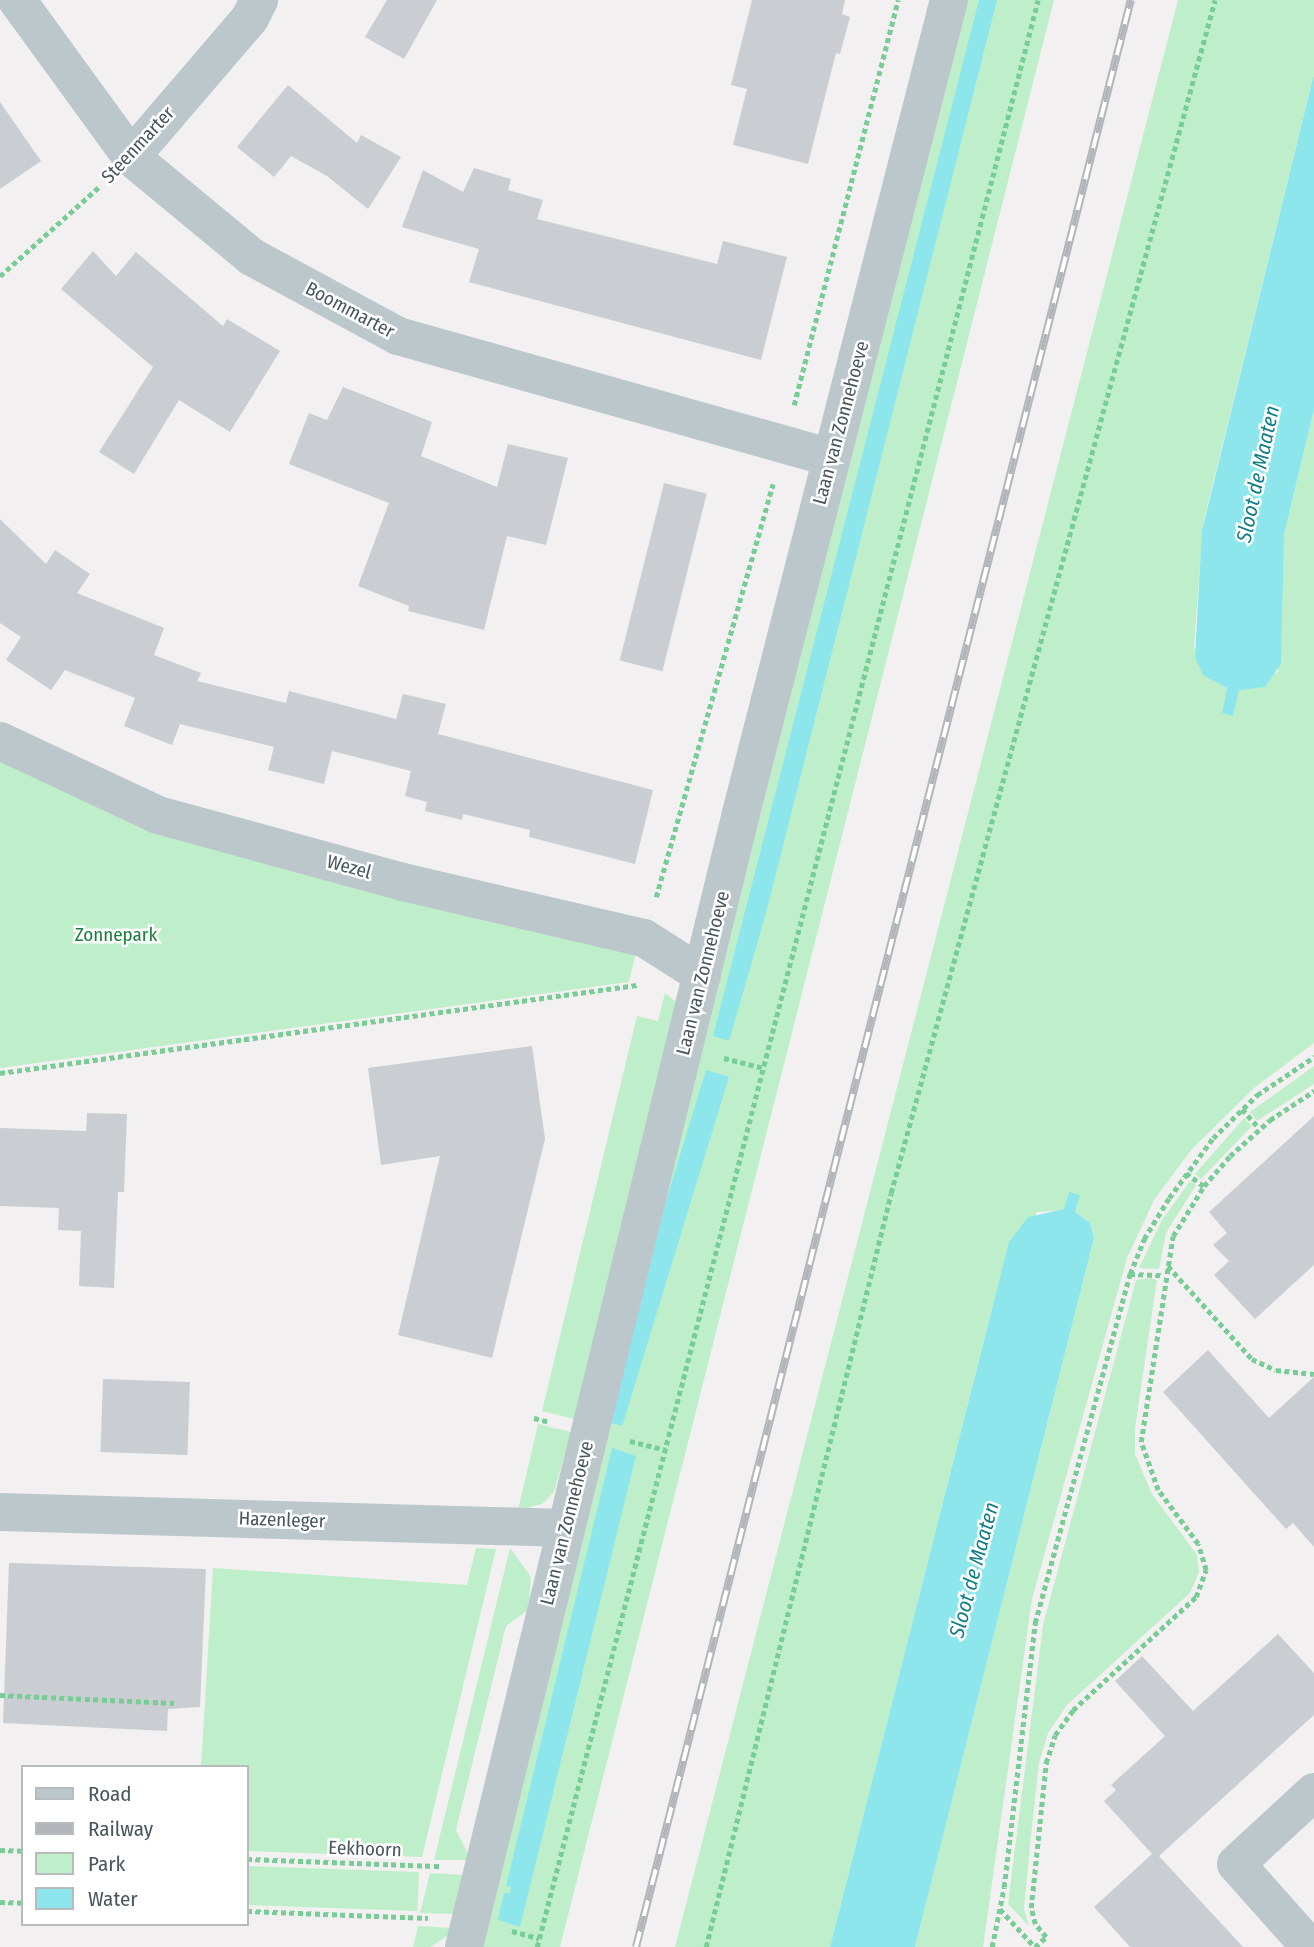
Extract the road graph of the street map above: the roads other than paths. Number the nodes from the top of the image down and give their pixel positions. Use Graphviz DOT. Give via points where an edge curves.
graph roads {
  1 [pos="17,0"];
  2 [pos="258,0"];
  3 [pos="949,0"];
  4 [pos="131,157"];
  5 [pos="831,458"];
  6 [pos="0,741"];
  7 [pos="702,975"];
  8 [pos="0,1512"];
  9 [pos="565,1528"];
  10 [pos="1314,1792"];
  11 [pos="467,1934"];
  12 [pos="1310,1947"];
  1 -- 4 [label="street, Boommarter"];
  2 -- 4 [label="street, Steenmarter" via="250,18"];
  3 -- 5 [label="street, Laan van Zonnehoeve"];
  4 -- 5 [label="street, Boommarter" via="252,257 398,335"];
  5 -- 7 [label="street, Laan van Zonnehoeve"];
  6 -- 7 [label="street, Wezel" via="158,815 412,884 645,938"];
  7 -- 9 [label="street, Laan van Zonnehoeve"];
  8 -- 9 [label="street, Hazenleger"];
  9 -- 11 [label="street, Laan van Zonnehoeve"];
  10 -- 12 [label="street" via="1236,1864"];
}
